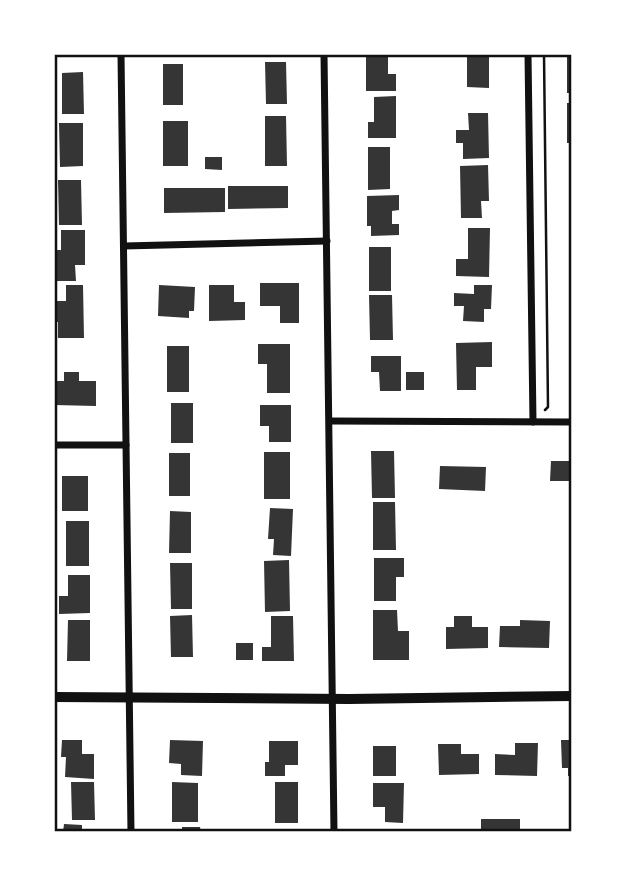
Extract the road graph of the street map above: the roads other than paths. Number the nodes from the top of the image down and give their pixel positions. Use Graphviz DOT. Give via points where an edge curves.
graph roads {
  1 [pos="121,54"];
  2 [pos="324,54"];
  3 [pos="528,54"];
  4 [pos="327,241"];
  5 [pos="124,246"];
  6 [pos="330,421"];
  7 [pos="533,422"];
  8 [pos="572,422"];
  9 [pos="54,445"];
  10 [pos="126,445"];
  11 [pos="572,696"];
  12 [pos="54,697"];
  13 [pos="131,697"];
  14 [pos="333,699"];
  15 [pos="131,832"];
  16 [pos="334,832"];
  1 -- 5 [label="street"];
  2 -- 4 [label="street"];
  3 -- 7 [label="street"];
  4 -- 5 [label="street"];
  4 -- 6 [label="street"];
  5 -- 10 [label="street"];
  6 -- 7 [label="street"];
  6 -- 14 [label="street"];
  7 -- 8 [label="street"];
  9 -- 10 [label="street"];
  10 -- 13 [label="street"];
  11 -- 14 [label="street"];
  12 -- 13 [label="street"];
  13 -- 14 [label="street"];
  13 -- 15 [label="street"];
  14 -- 16 [label="street"];
}
